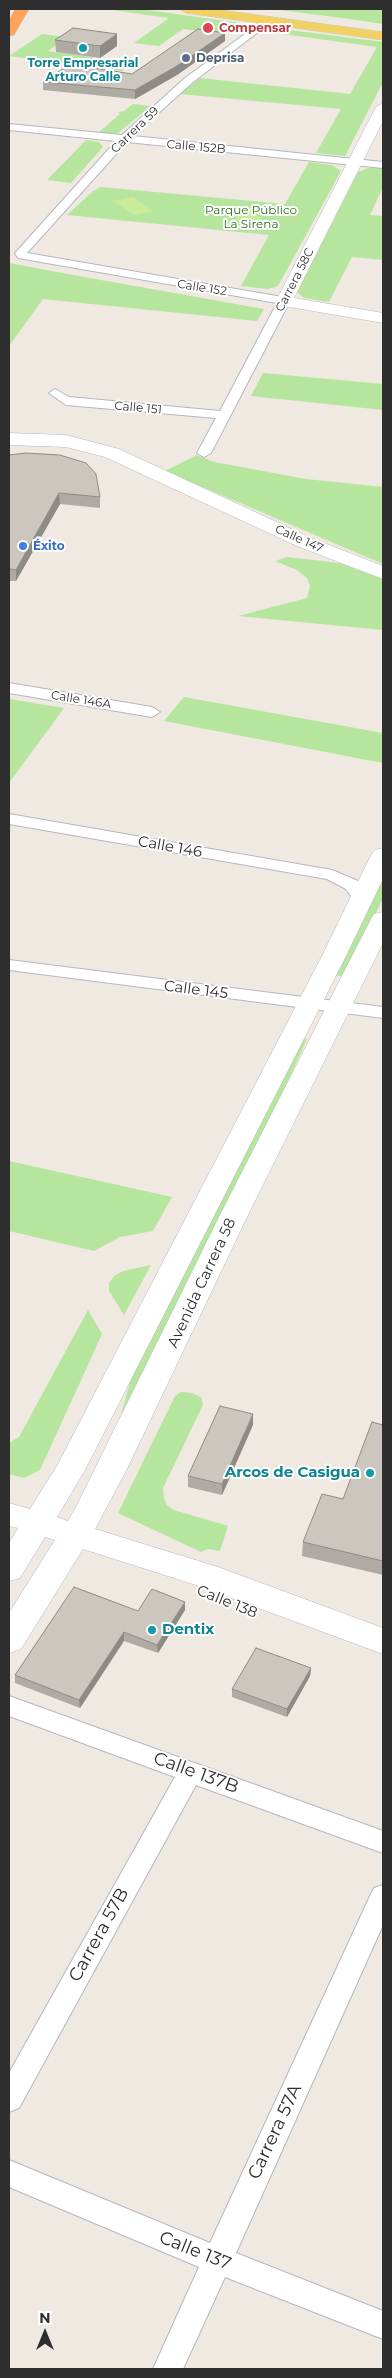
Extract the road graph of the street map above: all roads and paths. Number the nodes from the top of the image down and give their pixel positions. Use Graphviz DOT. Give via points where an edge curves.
graph roads {
  1 [pos="22,9"];
  2 [pos="186,9"];
  3 [pos="234,9"];
  4 [pos="268,20"];
  5 [pos="383,29"];
  6 [pos="9,32"];
  7 [pos="383,36"];
  8 [pos="383,107"];
  9 [pos="9,128"];
  10 [pos="123,140"];
  11 [pos="355,162"];
  12 [pos="383,164"];
  13 [pos="22,256"];
  14 [pos="284,302"];
  15 [pos="383,318"];
  16 [pos="55,393"];
  17 [pos="224,415"];
  18 [pos="9,439"];
  19 [pos="204,453"];
  20 [pos="383,573"];
  21 [pos="9,688"];
  22 [pos="152,712"];
  23 [pos="9,819"];
  24 [pos="380,861"];
  25 [pos="332,875"];
  26 [pos="362,899"];
  27 [pos="383,919"];
  28 [pos="9,965"];
  29 [pos="310,1004"];
  30 [pos="340,1007"];
  31 [pos="383,1013"];
  32 [pos="9,1514"];
  33 [pos="38,1524"];
  34 [pos="75,1536"];
  35 [pos="9,1569"];
  36 [pos="9,1640"];
  37 [pos="383,1641"];
  38 [pos="383,1659"];
  39 [pos="9,1706"];
  40 [pos="191,1772"];
  41 [pos="383,1842"];
  42 [pos="383,1896"];
  43 [pos="9,2099"];
  44 [pos="9,2173"];
  45 [pos="217,2260"];
  46 [pos="383,2325"];
  47 [pos="168,2369"];
  1 -- 6 [label="highway"];
  2 -- 4 [label="main road"];
  3 -- 5 [label="main road"];
  4 -- 7 [label="main road"];
  4 -- 10 [label="street, Carrera 59" via="184,84"];
  8 -- 11 [label="main road, Carrera 58C"];
  9 -- 10 [label="street, Calle 152B"];
  10 -- 11 [label="street, Calle 152B"];
  10 -- 13 [label="street, Carrera 59" via="21,250"];
  11 -- 12 [label="street, Calle 152B"];
  11 -- 14 [label="main road, Carrera 58C"];
  13 -- 14 [label="street, Calle 152"];
  14 -- 15 [label="main road, Calle 152"];
  14 -- 17 [label="street, Carrera 58C"];
  16 -- 17 [label="street, Calle 151" via="66,401"];
  17 -- 19 [label="street, Carrera 58C"];
  18 -- 20 [label="main road, Calle 147" via="48,439 84,444 184,492 215,501 304,542"];
  21 -- 22 [label="street, Calle 146A"];
  23 -- 25 [label="street, Calle 146"];
  24 -- 25 [label="street, Calle 146" via="356,873"];
  24 -- 26 [label="main road, Avenida Carrera 58"];
  25 -- 26 [label="street, Calle 146" via="352,885"];
  26 -- 29 [label="main road, Avenida Carrera 58"];
  27 -- 30 [label="main road, Avenida Carrera 58"];
  28 -- 29 [label="street, Calle 145"];
  29 -- 30 [label="street, Calle 145"];
  29 -- 33 [label="main road, Avenida Carrera 58" via="70,1470"];
  30 -- 31 [label="street, Calle 145"];
  30 -- 34 [label="main road, Avenida Carrera 58" via="233,1217 111,1471"];
  32 -- 33 [label="main road, Calle 138"];
  33 -- 34 [label="main road, Calle 138"];
  33 -- 35 [label="main road, Avenida Carrera 58"];
  34 -- 36 [label="main road, Avenida Carrera 58"];
  34 -- 37 [label="main road, Calle 138" via="206,1576"];
  34 -- 38 [label="main road, Calle 138" via="252,1612"];
  39 -- 40 [label="street, Calle 137B"];
  40 -- 41 [label="street, Calle 137B"];
  40 -- 43 [label="street, Carrera 57B"];
  42 -- 45 [label="street, Carrera 57A"];
  44 -- 45 [label="street, Calle 137"];
  45 -- 46 [label="street, Calle 137"];
  45 -- 47 [label="street, Carrera 57A"];
}
